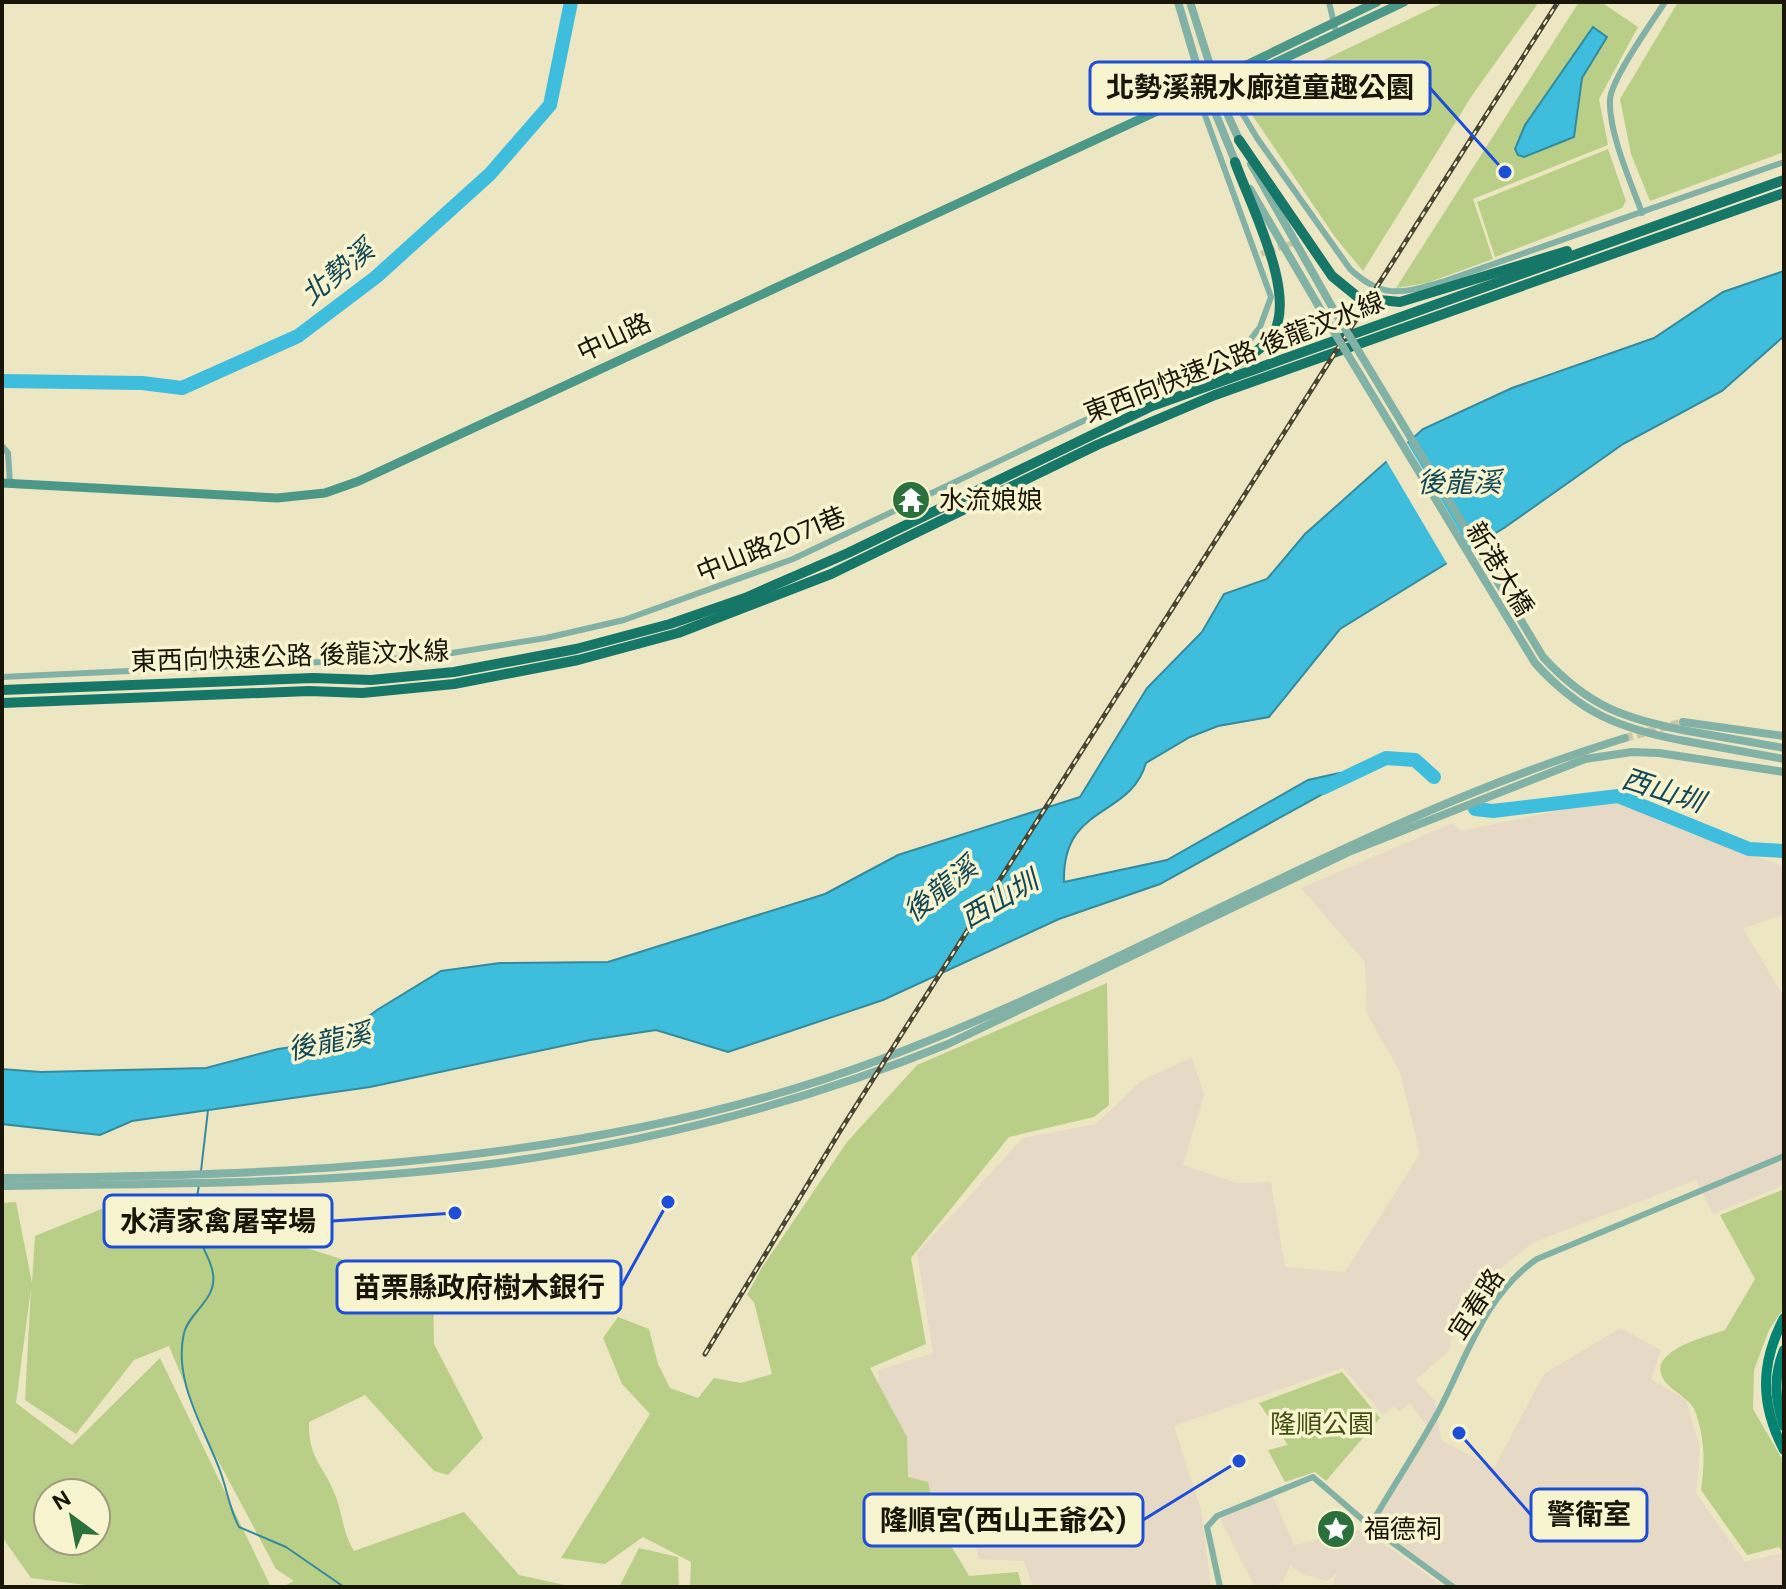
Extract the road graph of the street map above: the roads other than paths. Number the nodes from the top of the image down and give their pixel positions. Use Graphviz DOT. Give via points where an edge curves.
graph roads {
  1 [pos="1178,2"];
  2 [pos="1190,2"];
  3 [pos="1329,2"];
  4 [pos="1377,2"];
  5 [pos="1404,2"];
  6 [pos="1665,2"];
  7 [pos="1335,27"];
  8 [pos="1210,86"];
  9 [pos="1239,140"];
  10 [pos="1235,162"];
  11 [pos="1782,162"];
  12 [pos="1784,179"];
  13 [pos="1784,193"];
  14 [pos="1642,213"];
  15 [pos="1668,226"];
  16 [pos="1642,230"];
  17 [pos="1325,233"];
  18 [pos="1309,238"];
  19 [pos="1202,387"];
  20 [pos="2,446"];
  21 [pos="6,483"];
  22 [pos="2,677"];
  23 [pos="2,690"];
  24 [pos="2,703"];
  25 [pos="1685,726"];
  26 [pos="1784,736"];
  27 [pos="1625,738"];
  28 [pos="1784,748"];
  29 [pos="1784,759"];
  30 [pos="1784,772"];
  31 [pos="1784,1156"];
  32 [pos="2,1178"];
  33 [pos="2,1186"];
  34 [pos="1783,1323"];
  35 [pos="1784,1350"];
  36 [pos="1784,1426"];
  37 [pos="1784,1450"];
  38 [pos="1370,1526"];
  39 [pos="1220,1587"];
  40 [pos="1453,1587"];
  1 -- 8 [label="street"];
  2 -- 8 [label="street"];
  3 -- 7 [label="street"];
  4 -- 7 [label="main road"];
  5 -- 7 [label="main road"];
  6 -- 14 [label="street" via="1610,98"];
  7 -- 8 [label="main road, 中山路"];
  8 -- 9 [label="street, 新港大橋"];
  8 -- 10 [label="street, 新港大橋"];
  8 -- 17 [label="street" via="1232,96"];
  8 -- 21 [label="main road, 中山路" via="325,493 277,498"];
  8 -- 22 [label="street, 中山路2071巷" via="1202,107 1271,297 1247,344 1217,363 793,559 676,604 546,638 427,657"];
  9 -- 16 [label="highway" via="1332,276 1359,298 1400,302"];
  9 -- 25 [label="street, 新港大橋, bridge" via="1262,189 1543,657 1564,680 1611,711 1641,722"];
  10 -- 19 [label="highway" via="1265,241 1282,312 1270,338"];
  10 -- 29 [label="street, 新港大橋, bridge" via="1535,663 1570,699 1602,718 1634,730"];
  11 -- 12 [label="street"];
  11 -- 14 [label="street"];
  12 -- 15 [label="highway, 東西向快速公路 後龍汶水線"];
  13 -- 15 [label="highway, 東西向快速公路 後龍汶水線"];
  14 -- 17 [label="street" via="1400,293 1364,282"];
  15 -- 16 [label="highway, 東西向快速公路 後龍汶水線"];
  15 -- 24 [label="highway, 東西向快速公路 後龍汶水線" via="1179,409 831,574 678,633 578,660 454,684 362,693"];
  16 -- 19 [label="highway, 東西向快速公路 後龍汶水線"];
  17 -- 18 [label="street"];
  19 -- 23 [label="highway, 東西向快速公路 後龍汶水線" via="745,598 576,649 454,672 371,680"];
  20 -- 21 [label="street" via="8,453"];
  25 -- 26 [label="street"];
  25 -- 28 [label="street, 新港大橋"];
  27 -- 32 [label="street" via="1432,808 943,1035 785,1093 602,1136 442,1158 335,1169"];
  30 -- 33 [label="street" via="1659,753 1585,759 1351,851 1081,983 906,1061 788,1101 687,1126 499,1163 386,1174"];
  31 -- 38 [label="street, 宜春路" via="1523,1268 1486,1315 1437,1414"];
  34 -- 37 [label="main road" via="1766,1361 1764,1382 1771,1425"];
  35 -- 36 [label="main road" via="1775,1398"];
  38 -- 39 [label="street" via="1313,1477 1217,1516 1207,1527"];
  38 -- 40 [label="street"];
}
